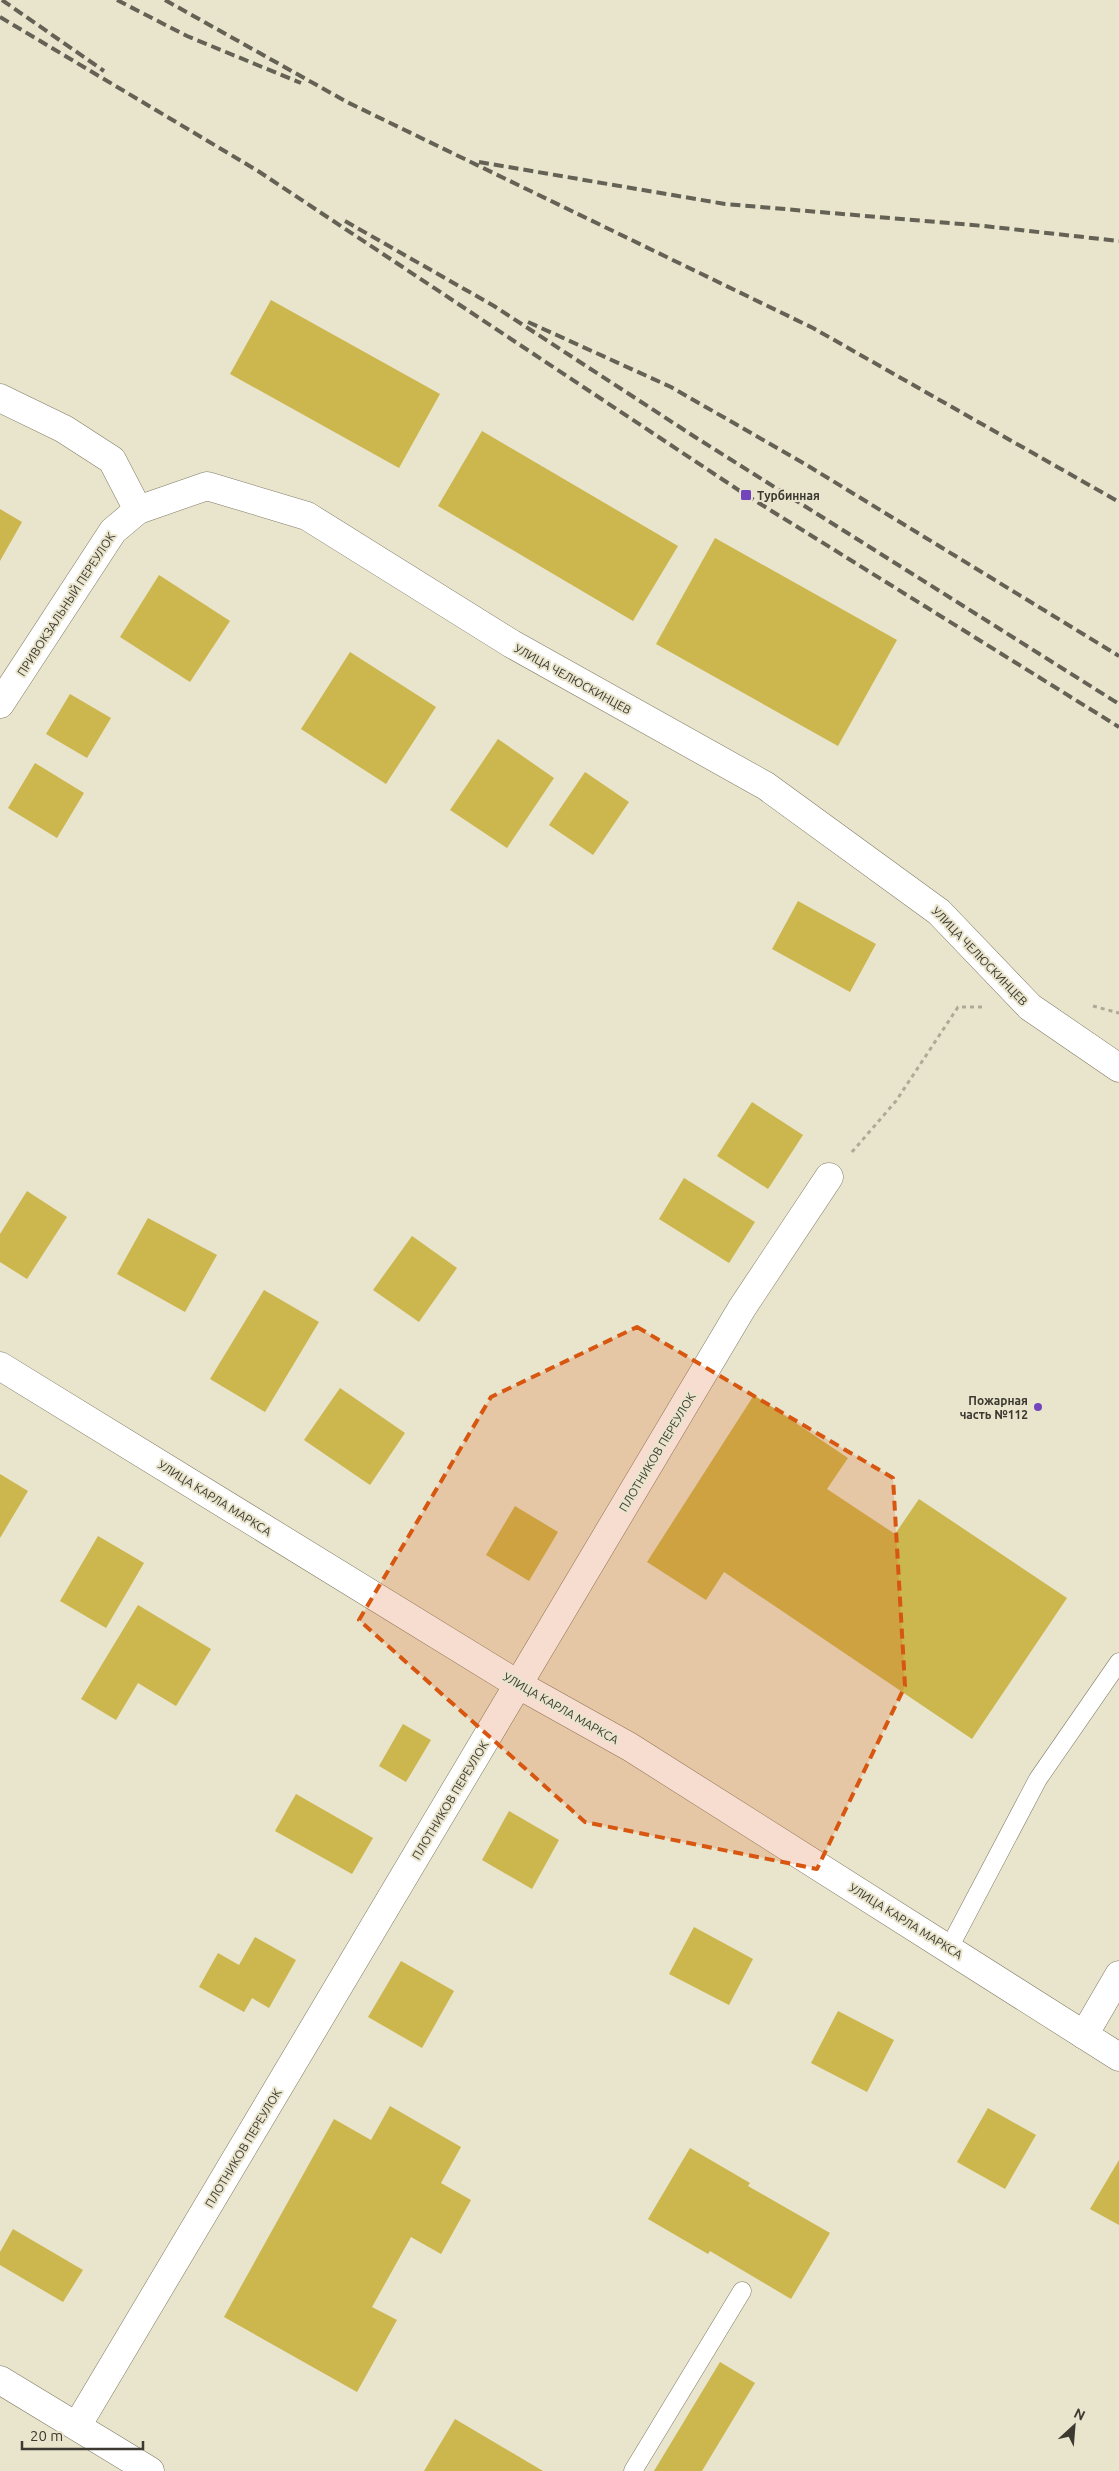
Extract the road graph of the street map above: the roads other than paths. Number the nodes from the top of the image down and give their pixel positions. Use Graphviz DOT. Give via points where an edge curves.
graph roads {
  1 [pos="0,398"];
  2 [pos="138,510"];
  3 [pos="0,704"];
  4 [pos="1119,1068"];
  5 [pos="829,1177"];
  6 [pos="0,1366"];
  7 [pos="1119,1662"];
  8 [pos="519,1685"];
  9 [pos="949,1948"];
  10 [pos="1119,1975"];
  11 [pos="1084,2035"];
  12 [pos="1119,2057"];
  13 [pos="742,2291"];
  14 [pos="0,2380"];
  15 [pos="76,2426"];
  16 [pos="150,2471"];
  17 [pos="633,2471"];
  1 -- 2 [label="street" via="64,430 112,460"];
  2 -- 3 [label="street, ПРИВОКЗАЛЬНЫЙ ПЕРЕУЛОК" via="113,531"];
  2 -- 4 [label="street, УЛИЦА ЧЕЛЮСКИНЦЕВ" via="207,486 308,516 512,644 766,786 939,912 1030,1007"];
  5 -- 8 [label="street, ПЛОТНИКОВ ПЕРЕУЛОК" via="742,1308"];
  6 -- 8 [label="street, УЛИЦА КАРЛА МАРКСА"];
  7 -- 9 [label="lane" via="1038,1779"];
  8 -- 9 [label="street, УЛИЦА КАРЛА МАРКСА" via="630,1747"];
  8 -- 15 [label="street, ПЛОТНИКОВ ПЕРЕУЛОК"];
  9 -- 11 [label="street, УЛИЦА КАРЛА МАРКСА"];
  10 -- 11 [label="street"];
  11 -- 12 [label="street, УЛИЦА КАРЛА МАРКСА"];
  13 -- 17 [label="lane"];
  14 -- 15 [label="street"];
  15 -- 16 [label="street"];
}
